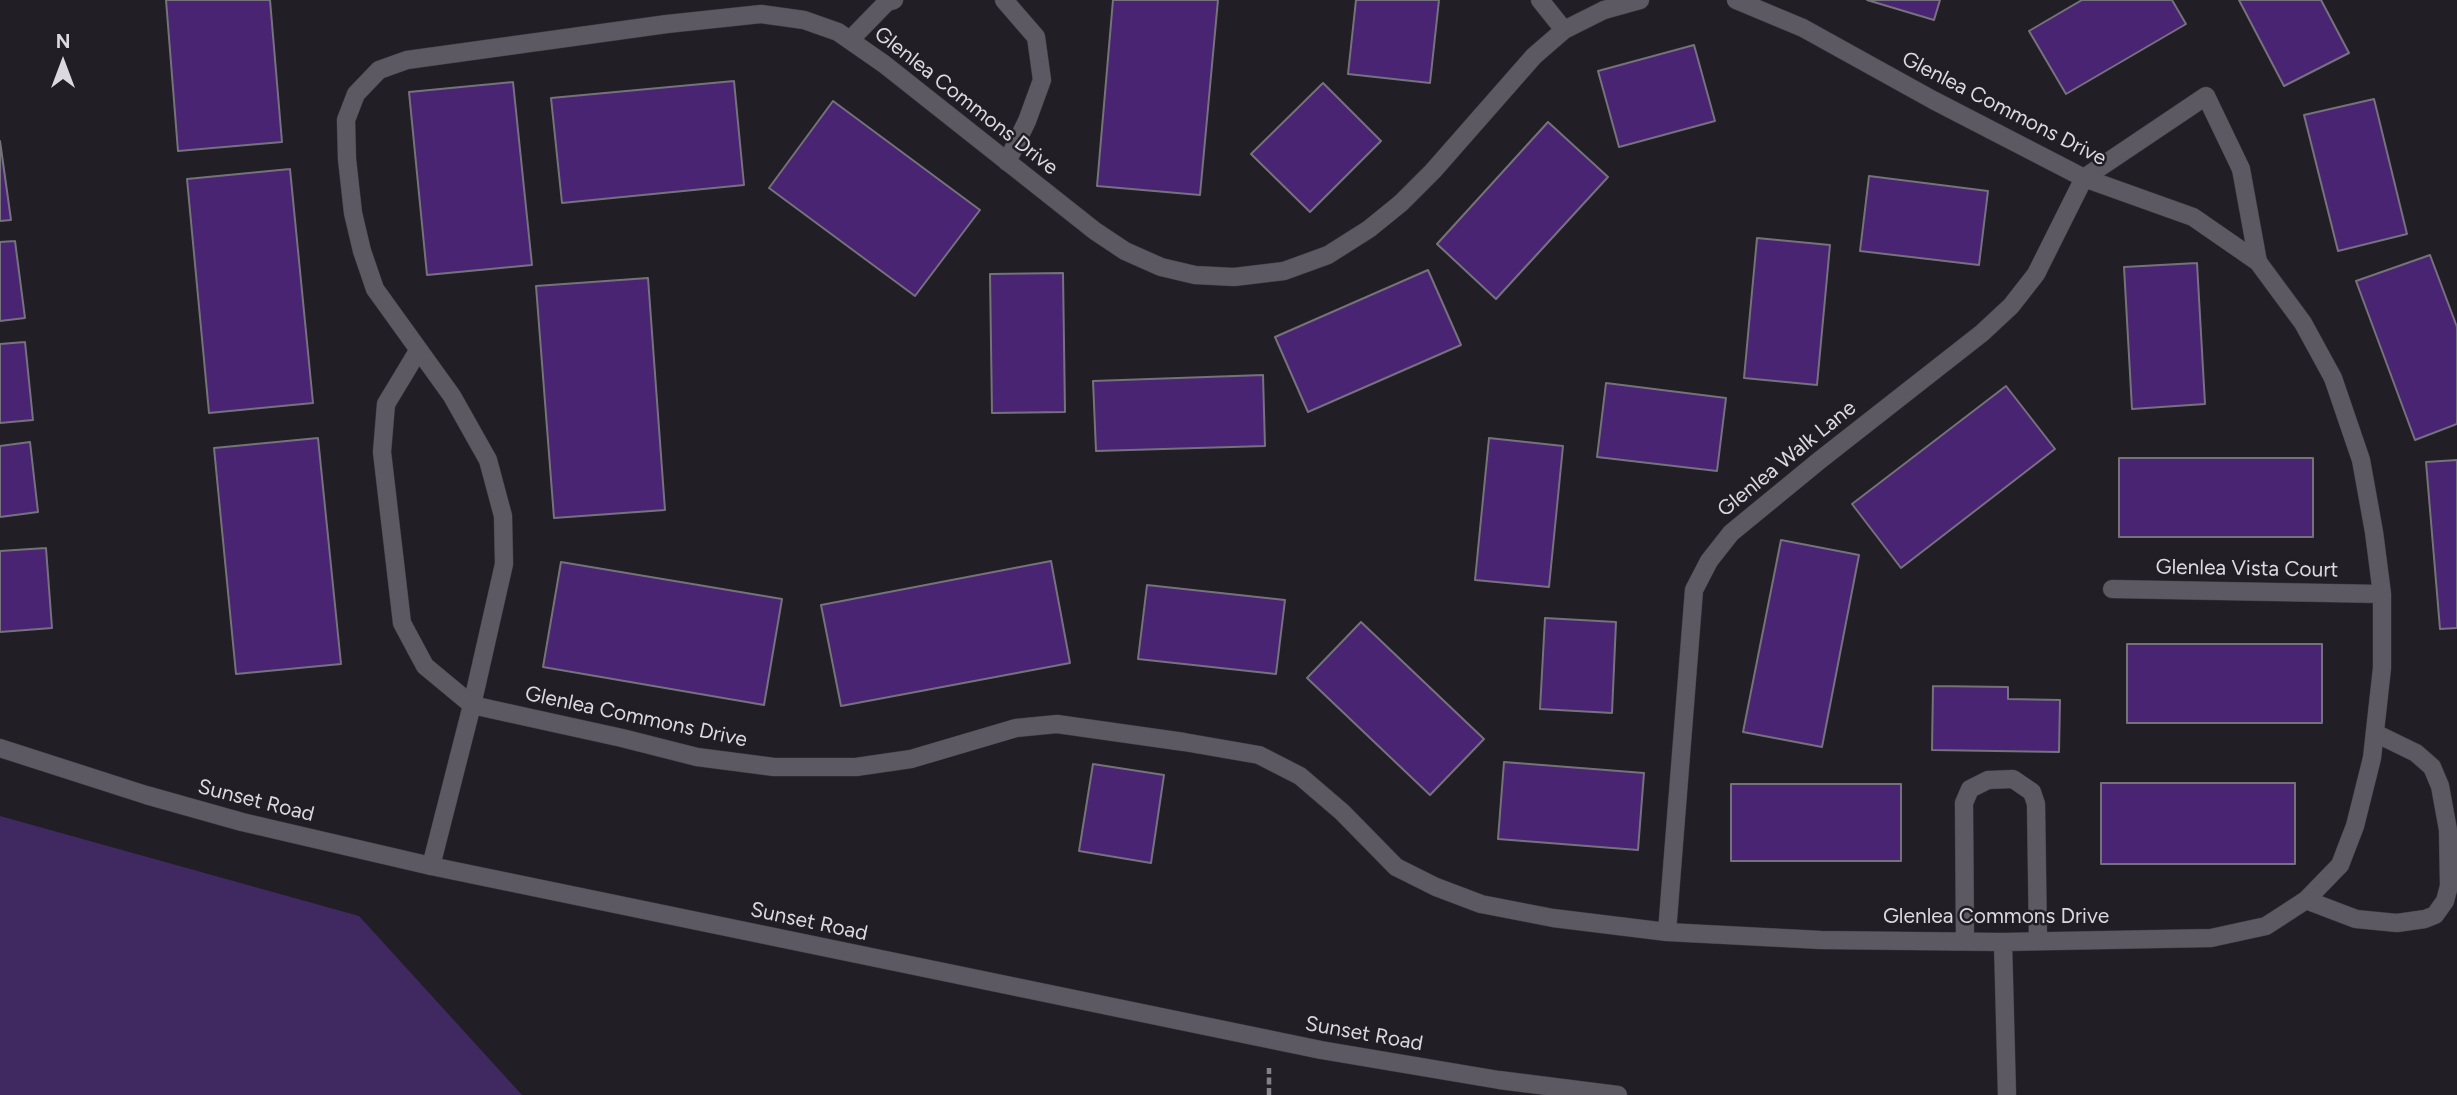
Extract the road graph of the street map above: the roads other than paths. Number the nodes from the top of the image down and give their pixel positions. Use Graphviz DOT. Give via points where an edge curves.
graph roads {
  1 [pos="894,0"];
  2 [pos="1004,0"];
  3 [pos="1540,0"];
  4 [pos="1640,0"];
  5 [pos="1736,0"];
  6 [pos="1765,6"];
  7 [pos="1564,30"];
  8 [pos="850,40"];
  9 [pos="1007,162"];
  10 [pos="2084,178"];
  11 [pos="2258,262"];
  12 [pos="418,351"];
  13 [pos="2112,590"];
  14 [pos="2382,594"];
  15 [pos="472,705"];
  16 [pos="2375,733"];
  17 [pos="0,748"];
  18 [pos="431,866"];
  19 [pos="2306,900"];
  20 [pos="1667,932"];
  21 [pos="1965,941"];
  22 [pos="2038,941"];
  23 [pos="2003,942"];
  24 [pos="1618,1095"];
  25 [pos="2007,1095"];
  1 -- 8 [label="street"];
  2 -- 9 [label="street" via="1036,37 1042,80"];
  3 -- 7 [label="street"];
  4 -- 7 [label="street, Glenlea Commons Drive" via="1604,10"];
  5 -- 6 [label="street, Glenlea Commons Drive"];
  6 -- 10 [label="street, Glenlea Commons Drive"];
  7 -- 9 [label="street, Glenlea Commons Drive" via="1534,56 1401,203 1328,255 1284,271 1234,277 1161,267 1095,231"];
  8 -- 9 [label="street, Glenlea Commons Drive"];
  8 -- 12 [label="street, Glenlea Commons Drive" via="804,20 761,14 407,60 379,70 356,94 346,120 353,213 375,289"];
  10 -- 11 [label="street, Glenlea Commons Drive" via="2193,217"];
  10 -- 11 [label="street" via="2206,96 2241,169"];
  10 -- 20 [label="street, Glenlea Walk Lane" via="2036,274 2011,306 1731,533 1709,561 1694,590"];
  11 -- 14 [label="street, Glenlea Commons Drive" via="2303,323 2333,377 2361,460"];
  12 -- 15 [label="street, Glenlea Commons Drive" via="452,396 488,460 503,516 504,564"];
  12 -- 15 [label="street" via="386,404 382,452 402,623 425,666"];
  13 -- 14 [label="street, Glenlea Vista Court"];
  14 -- 16 [label="street, Glenlea Commons Drive" via="2382,668"];
  15 -- 18 [label="street, Glenlea Commons Drive"];
  15 -- 20 [label="street, Glenlea Commons Drive" via="697,757 774,767 856,767 911,760 1016,728 1057,724 1259,755 1300,776 1396,867 1436,887 1481,904"];
  16 -- 19 [label="street, Glenlea Commons Drive" via="2355,826 2340,865"];
  16 -- 19 [label="street" via="2416,753 2432,767 2440,786 2448,830 2445,901 2435,915 2397,923 2356,919"];
  17 -- 18 [label="street, Sunset Road" via="242,822"];
  18 -- 24 [label="street, Sunset Road" via="1321,1050"];
  19 -- 22 [label="street, Glenlea Commons Drive" via="2266,926 2211,938"];
  20 -- 21 [label="street, Glenlea Commons Drive"];
  21 -- 22 [label="street" via="1964,803 1970,789 1988,779 2013,779 2032,792 2036,804"];
  21 -- 23 [label="street, Glenlea Commons Drive"];
  22 -- 23 [label="street, Glenlea Commons Drive"];
  23 -- 25 [label="street"];
}
